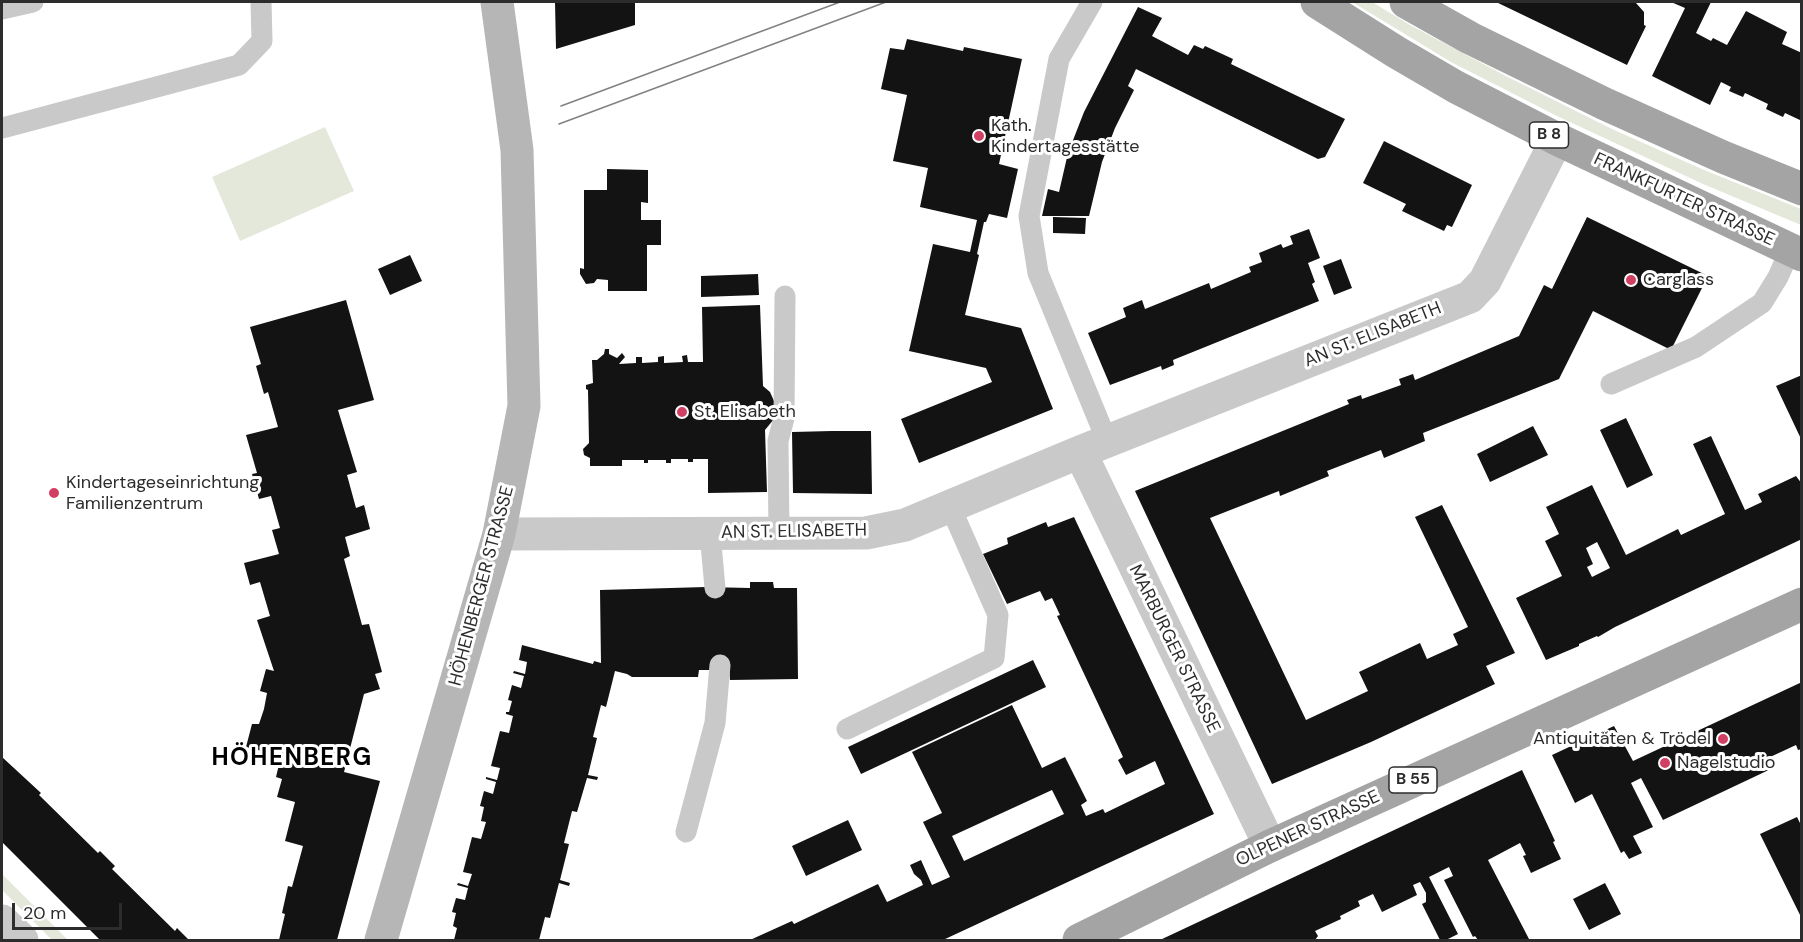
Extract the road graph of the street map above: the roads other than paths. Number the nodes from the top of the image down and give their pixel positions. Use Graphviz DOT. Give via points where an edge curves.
graph roads {
  1 [pos="33,2"];
  2 [pos="261,2"];
  3 [pos="497,2"];
  4 [pos="520,2"];
  5 [pos="1092,2"];
  6 [pos="1317,2"];
  7 [pos="1406,2"];
  8 [pos="2,9"];
  9 [pos="2,128"];
  10 [pos="1557,139"];
  11 [pos="517,150"];
  12 [pos="1802,189"];
  13 [pos="1796,252"];
  14 [pos="785,296"];
  15 [pos="1611,384"];
  16 [pos="1094,446"];
  17 [pos="950,506"];
  18 [pos="710,533"];
  19 [pos="779,533"];
  20 [pos="499,534"];
  21 [pos="715,588"];
  22 [pos="1802,604"];
  23 [pos="720,665"];
  24 [pos="847,729"];
  25 [pos="686,832"];
  26 [pos="1270,846"];
  27 [pos="2,921"];
  28 [pos="1089,938"];
  29 [pos="22,940"];
  30 [pos="381,940"];
  1 -- 8 [label="lane"];
  2 -- 9 [label="lane" via="262,41 239,65"];
  3 -- 11 [label="street, HÖHENBERGER STRASSE"];
  4 -- 11 [label="street, HÖHENBERGER STRASSE" via="526,85"];
  5 -- 16 [label="lane" via="1059,59 1029,216 1038,273"];
  6 -- 10 [label="main road, FRANKFURTER STRASSE / B 8" via="1427,71"];
  7 -- 12 [label="main road" via="1595,99"];
  10 -- 13 [label="main road, FRANKFURTER STRASSE / B 8"];
  10 -- 16 [label="street, AN ST. ELISABETH" via="1485,281 1470,297"];
  11 -- 20 [label="street, HÖHENBERGER STRASSE" via="524,406"];
  13 -- 15 [label="lane" via="1762,303 1696,347"];
  14 -- 19 [label="lane" via="784,418 778,441"];
  16 -- 17 [label="street, AN ST. ELISABETH"];
  16 -- 26 [label="street, MARBURGER STRASSE"];
  17 -- 19 [label="street, AN ST. ELISABETH" via="905,525 866,533"];
  17 -- 24 [label="lane" via="998,615 994,657"];
  18 -- 19 [label="street, AN ST. ELISABETH"];
  18 -- 20 [label="street, AN ST. ELISABETH"];
  18 -- 21 [label="lane"];
  20 -- 30 [label="street, HÖHENBERGER STRASSE"];
  22 -- 26 [label="main road, OLPENER STRASSE / B 55"];
  23 -- 25 [label="lane" via="715,723"];
  26 -- 28 [label="main road, OLPENER STRASSE / B 55"];
  27 -- 29 [label="street"];
}
